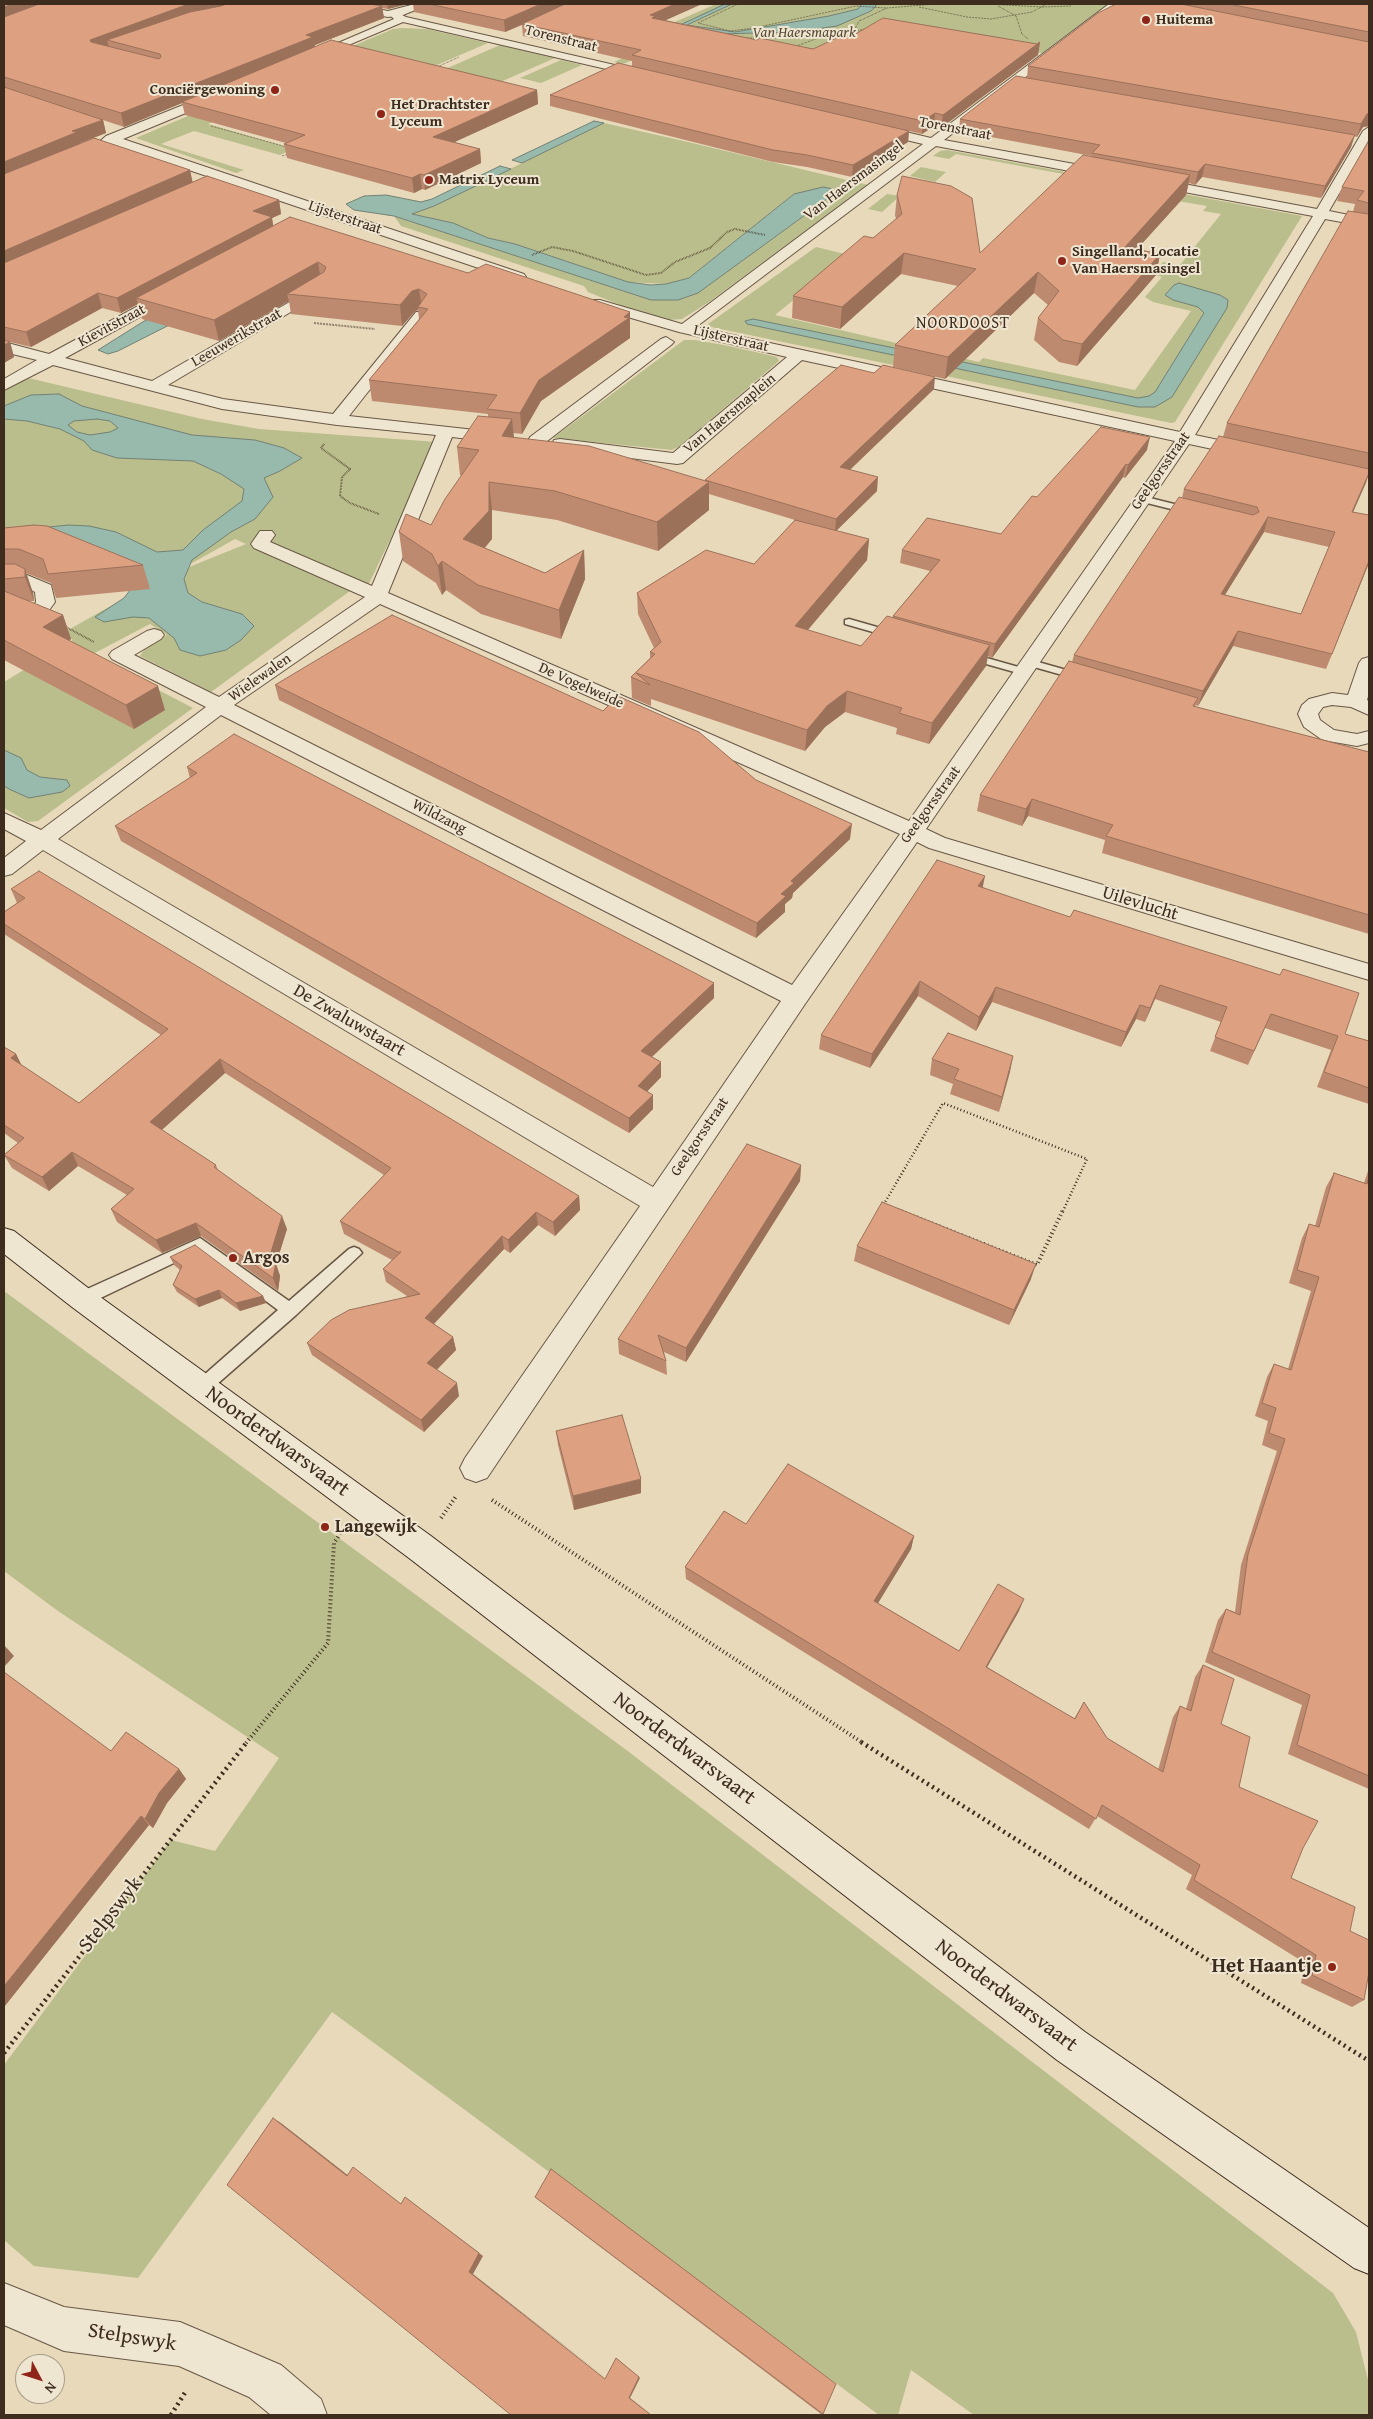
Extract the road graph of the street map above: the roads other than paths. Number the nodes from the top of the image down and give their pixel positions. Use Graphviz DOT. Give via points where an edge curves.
graph roads {
  1 [pos="334,4"];
  2 [pos="424,4"];
  3 [pos="1115,4"];
  4 [pos="398,17"];
  5 [pos="517,32"];
  6 [pos="499,41"];
  7 [pos="299,62"];
  8 [pos="656,78"];
  9 [pos="1011,82"];
  10 [pos="1031,86"];
  11 [pos="229,91"];
  12 [pos="856,124"];
  13 [pos="109,133"];
  14 [pos="1363,140"];
  15 [pos="932,142"];
  16 [pos="93,147"];
  17 [pos="1116,176"];
  18 [pos="221,178"];
  19 [pos="1136,179"];
  20 [pos="203,186"];
  21 [pos="326,211"];
  22 [pos="1320,213"];
  23 [pos="309,221"];
  24 [pos="1369,222"];
  25 [pos="537,284"];
  26 [pos="188,286"];
  27 [pos="321,288"];
  28 [pos="584,299"];
  29 [pos="421,315"];
  30 [pos="684,329"];
  31 [pos="666,342"];
  32 [pos="4,347"];
  33 [pos="800,355"];
  34 [pos="49,360"];
  35 [pos="4,385"];
  36 [pos="153,387"];
  37 [pos="340,420"];
  38 [pos="445,433"];
  39 [pos="1185,438"];
  40 [pos="536,441"];
  41 [pos="1262,454"];
  42 [pos="1142,499"];
  43 [pos="1204,514"];
  44 [pos="266,535"];
  45 [pos="4,580"];
  46 [pos="377,597"];
  47 [pos="38,612"];
  48 [pos="849,622"];
  49 [pos="154,635"];
  50 [pos="905,638"];
  51 [pos="960,654"];
  52 [pos="1369,663"];
  53 [pos="1028,667"];
  54 [pos="1095,681"];
  55 [pos="220,706"];
  56 [pos="1362,706"];
  57 [pos="1369,738"];
  58 [pos="4,820"];
  59 [pos="912,831"];
  60 [pos="42,840"];
  61 [pos="4,869"];
  62 [pos="1369,972"];
  63 [pos="796,998"];
  64 [pos="656,1202"];
  65 [pos="4,1239"];
  66 [pos="354,1253"];
  67 [pos="82,1299"];
  68 [pos="290,1310"];
  69 [pos="202,1387"];
  70 [pos="471,1475"];
  71 [pos="1369,2253"];
  72 [pos="4,2304"];
  73 [pos="305,2415"];
  1 -- 4 [label="street, Torenstraat"];
  2 -- 4 [label="street"];
  3 -- 9 [label="street, Van Haersmasingel"];
  4 -- 6 [label="street, Torenstraat"];
  4 -- 7 [label="street"];
  5 -- 6 [label="street"];
  6 -- 8 [label="street, Torenstraat"];
  9 -- 10 [label="street"];
  9 -- 15 [label="street, Van Haersmasingel"];
  11 -- 13 [label="street" via="125,133"];
  12 -- 15 [label="street, Torenstraat"];
  13 -- 16 [label="street"];
  13 -- 18 [label="street, Lijsterstraat"];
  14 -- 22 [label="street, Geelgorsstraat"];
  15 -- 17 [label="street, Torenstraat"];
  15 -- 30 [label="street, Van Haersmasingel"];
  18 -- 20 [label="street"];
  18 -- 21 [label="street, Lijsterstraat"];
  19 -- 22 [label="street"];
  21 -- 23 [label="street"];
  21 -- 25 [label="street, Lijsterstraat"];
  22 -- 24 [label="street"];
  22 -- 39 [label="street, Geelgorsstraat"];
  26 -- 34 [label="street, Kievitstraat"];
  27 -- 36 [label="street, Leeuwerikstraat"];
  28 -- 30 [label="street, Lijsterstraat"];
  29 -- 37 [label="street"];
  30 -- 33 [label="street, Lijsterstraat"];
  31 -- 40 [label="street"];
  32 -- 34 [label="street"];
  33 -- 39 [label="street, Lijsterstraat"];
  33 -- 40 [label="street, Van Haersmaplein" via="677,459"];
  34 -- 35 [label="street, Kievitstraat"];
  34 -- 36 [label="street"];
  36 -- 37 [label="street" via="222,404"];
  37 -- 38 [label="street"];
  38 -- 40 [label="street, Van Haersmaplein"];
  38 -- 46 [label="street"];
  39 -- 41 [label="street, Lijsterstraat"];
  39 -- 42 [label="street, Geelgorsstraat"];
  42 -- 43 [label="lane"];
  42 -- 53 [label="street, Geelgorsstraat"];
  44 -- 46 [label="street, De Vogelweide" via="260,544"];
  45 -- 47 [label="street" via="27,581 44,589 46,602"];
  46 -- 55 [label="street, Wielewalen"];
  46 -- 59 [label="street, De Vogelweide"];
  48 -- 50 [label="lane"];
  49 -- 55 [label="street, Wildzang" via="119,655"];
  51 -- 53 [label="lane"];
  52 -- 56 [label="street"];
  53 -- 54 [label="lane"];
  53 -- 59 [label="street, Geelgorsstraat"];
  55 -- 60 [label="street, Wielewalen"];
  55 -- 63 [label="street, Wildzang"];
  56 -- 57 [label="street" via="1341,699 1321,701 1309,709 1308,714 1311,723 1328,735 1357,740"];
  58 -- 60 [label="street, De Zwaluwstaart"];
  59 -- 62 [label="street, Uilevlucht" via="936,843"];
  59 -- 63 [label="street, Geelgorsstraat"];
  60 -- 61 [label="street, Wielewalen"];
  60 -- 64 [label="street, De Zwaluwstaart"];
  63 -- 64 [label="street, Geelgorsstraat"];
  64 -- 70 [label="street, Geelgorsstraat"];
  65 -- 67 [label="street, Noorderdwarsvaart"];
  66 -- 68 [label="lane"];
  67 -- 68 [label="lane" via="200,1244"];
  67 -- 69 [label="street, Noorderdwarsvaart"];
  68 -- 69 [label="lane"];
  69 -- 71 [label="street, Noorderdwarsvaart" via="361,1502 1071,2046"];
  72 -- 73 [label="street, Stelpswyk" via="64,2328 180,2344 265,2381"];
}
